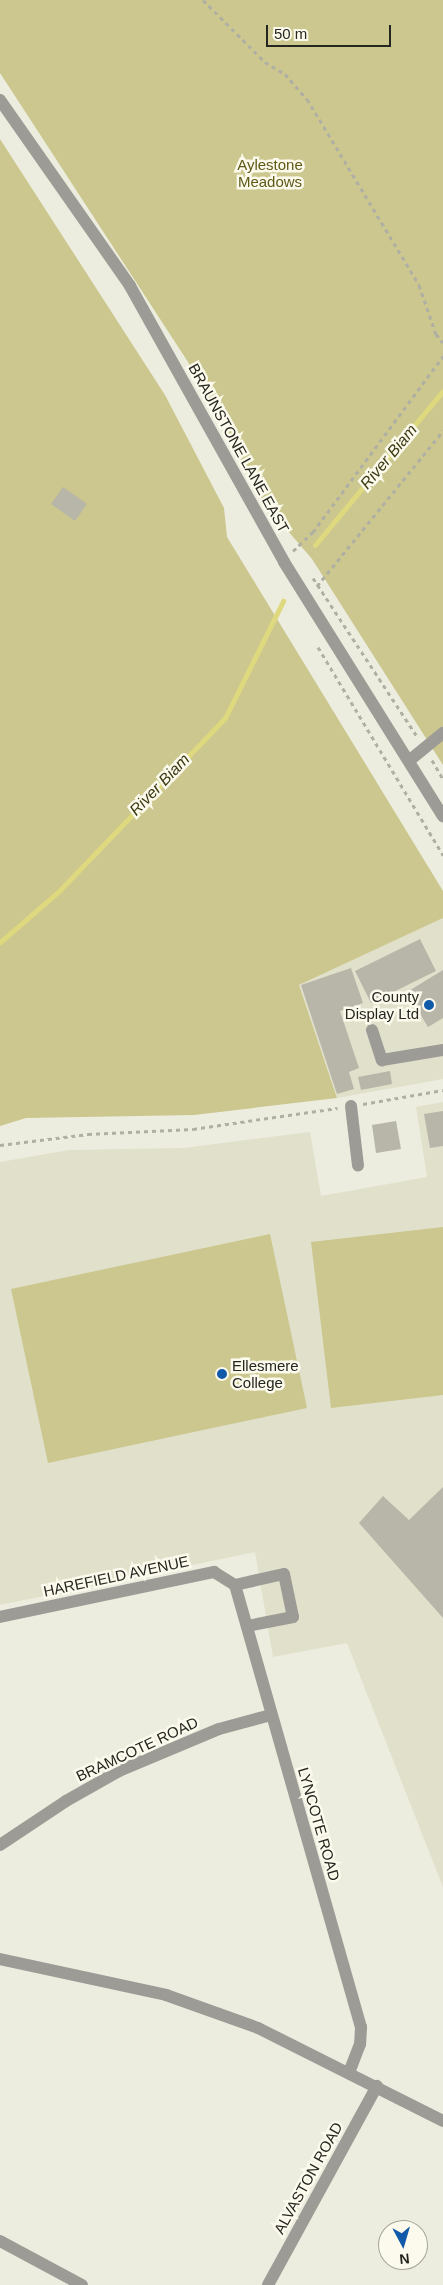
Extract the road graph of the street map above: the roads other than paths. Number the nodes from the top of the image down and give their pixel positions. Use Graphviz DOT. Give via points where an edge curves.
graph roads {
  1 [pos="0,100"];
  2 [pos="443,733"];
  3 [pos="410,760"];
  4 [pos="443,816"];
  5 [pos="372,1030"];
  6 [pos="443,1050"];
  7 [pos="351,1106"];
  8 [pos="358,1166"];
  9 [pos="236,1585"];
  10 [pos="0,1618"];
  11 [pos="247,1626"];
  12 [pos="271,1715"];
  13 [pos="0,1845"];
  14 [pos="0,1959"];
  15 [pos="349,2072"];
  16 [pos="377,2086"];
  17 [pos="443,2121"];
  18 [pos="0,2242"];
  19 [pos="82,2285"];
  20 [pos="268,2285"];
  1 -- 3 [label="street, BRAUNSTONE LANE EAST" via="130,286 284,562"];
  2 -- 3 [label="street"];
  3 -- 4 [label="street, BRAUNSTONE LANE EAST"];
  5 -- 6 [label="street" via="382,1060"];
  7 -- 8 [label="street"];
  9 -- 10 [label="street, HAREFIELD AVENUE" via="214,1572"];
  9 -- 11 [label="street, LYNCOTE ROAD"];
  9 -- 11 [label="street" via="284,1574 294,1617"];
  11 -- 12 [label="street, LYNCOTE ROAD"];
  12 -- 13 [label="street, BRAMCOTE ROAD" via="219,1729 120,1771 66,1801"];
  12 -- 15 [label="street, LYNCOTE ROAD" via="361,2027 360,2044"];
  14 -- 15 [label="street" via="166,1995 258,2028"];
  15 -- 16 [label="street"];
  16 -- 17 [label="street"];
  16 -- 20 [label="street, ALVASTON ROAD"];
  18 -- 19 [label="street"];
}
